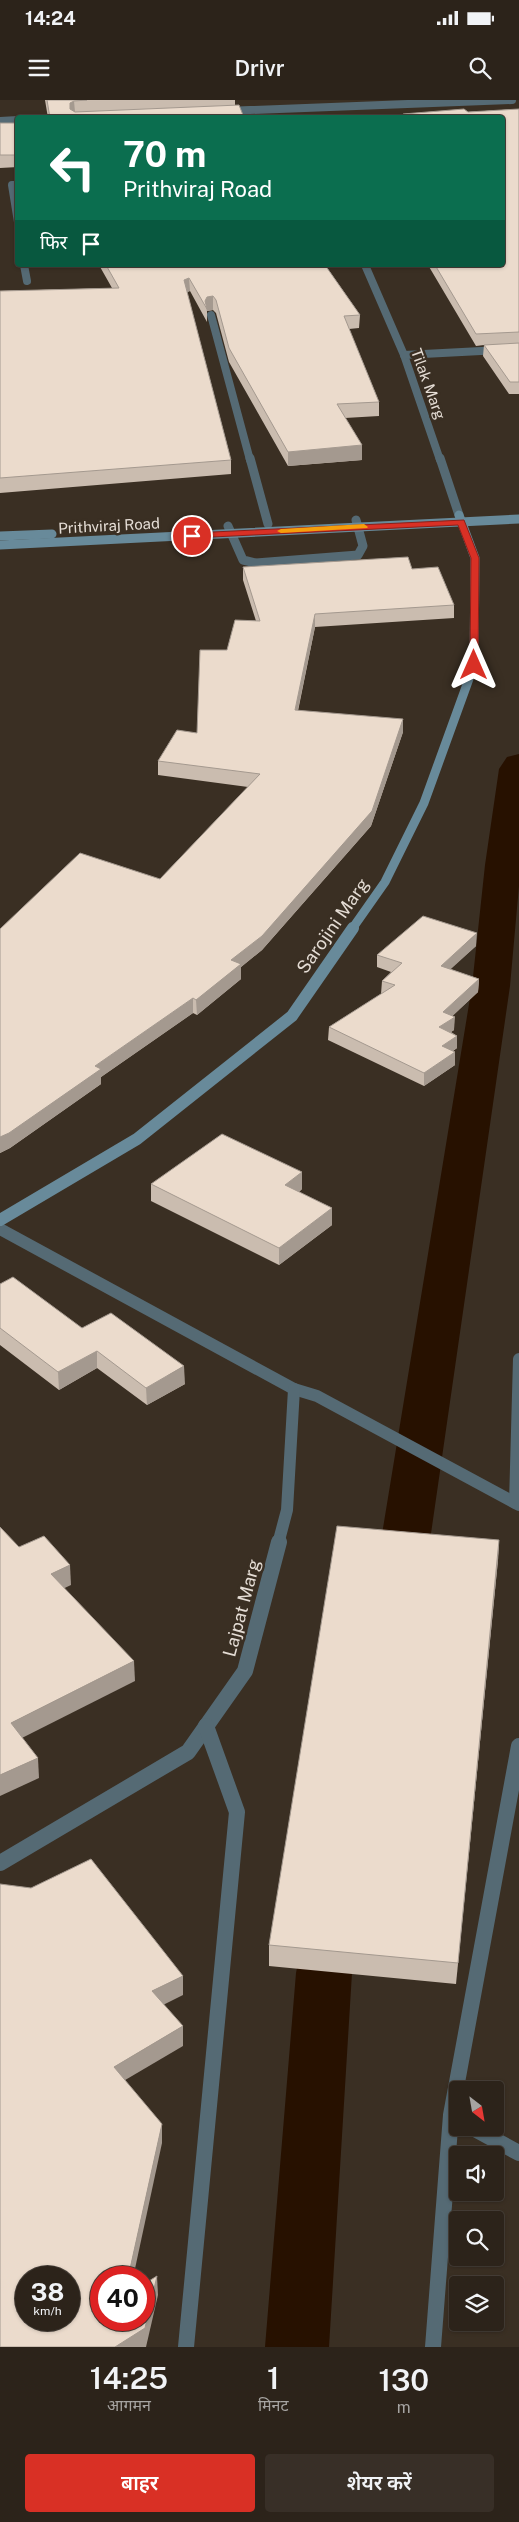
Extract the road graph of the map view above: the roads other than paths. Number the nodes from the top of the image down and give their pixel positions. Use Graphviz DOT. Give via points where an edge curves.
graph roads {
  1 [pos="295,100"];
  2 [pos="512,100"];
  3 [pos="299,108"];
  4 [pos="221,112"];
  5 [pos="301,115"];
  6 [pos="0,120"];
  7 [pos="15,120"];
  8 [pos="12,186"];
  9 [pos="15,204"];
  10 [pos="24,267"];
  11 [pos="366,267"];
  12 [pos="27,281"];
  13 [pos="211,315"];
  14 [pos="519,349"];
  15 [pos="404,355"];
  16 [pos="519,512"];
  17 [pos="460,518"];
  18 [pos="519,519"];
  19 [pos="357,523"];
  20 [pos="268,524"];
  21 [pos="229,530"];
  22 [pos="0,536"];
  23 [pos="0,545"];
  24 [pos="0,1220"];
  25 [pos="0,1229"];
  26 [pos="519,1359"];
  27 [pos="294,1389"];
  28 [pos="517,1504"];
  29 [pos="206,1726"];
  30 [pos="519,1746"];
  31 [pos="0,1863"];
  32 [pos="460,2081"];
  33 [pos="452,2136"];
  34 [pos="486,2136"];
  35 [pos="519,2154"];
  36 [pos="186,2347"];
  37 [pos="433,2347"];
  1 -- 3 [label="street"];
  2 -- 3 [label="street"];
  3 -- 4 [label="street"];
  3 -- 5 [label="street"];
  6 -- 7 [label="street"];
  8 -- 9 [label="street"];
  10 -- 12 [label="street"];
  11 -- 15 [label="street, Tilak Marg"];
  13 -- 20 [label="street"];
  14 -- 15 [label="street"];
  15 -- 17 [label="street, Tilak Marg"];
  16 -- 17 [label="street, Prithviraj Road"];
  17 -- 18 [label="street, Prithviraj Road"];
  17 -- 19 [label="street, Prithviraj Road"];
  17 -- 24 [label="street, Sarojini Marg" via="475,558 474,665 424,803 385,882 292,1016 137,1139"];
  19 -- 20 [label="street, Prithviraj Road"];
  19 -- 21 [label="street, Prithviraj Road"];
  19 -- 21 [label="street" via="363,546 358,555 349,558 256,563 242,560"];
  20 -- 21 [label="street, Prithviraj Road"];
  21 -- 22 [label="street, Prithviraj Road"];
  21 -- 23 [label="street, Prithviraj Road"];
  25 -- 27 [label="street"];
  26 -- 28 [label="street"];
  27 -- 28 [label="street" via="317,1396"];
  27 -- 29 [label="street, Lajpat Marg" via="287,1510 250,1652 245,1671"];
  29 -- 31 [label="street, Lajpat Marg" via="188,1752"];
  29 -- 36 [label="street" via="237,1812"];
  30 -- 32 [label="street"];
  33 -- 37 [label="street"];
  34 -- 35 [label="street"];
}
